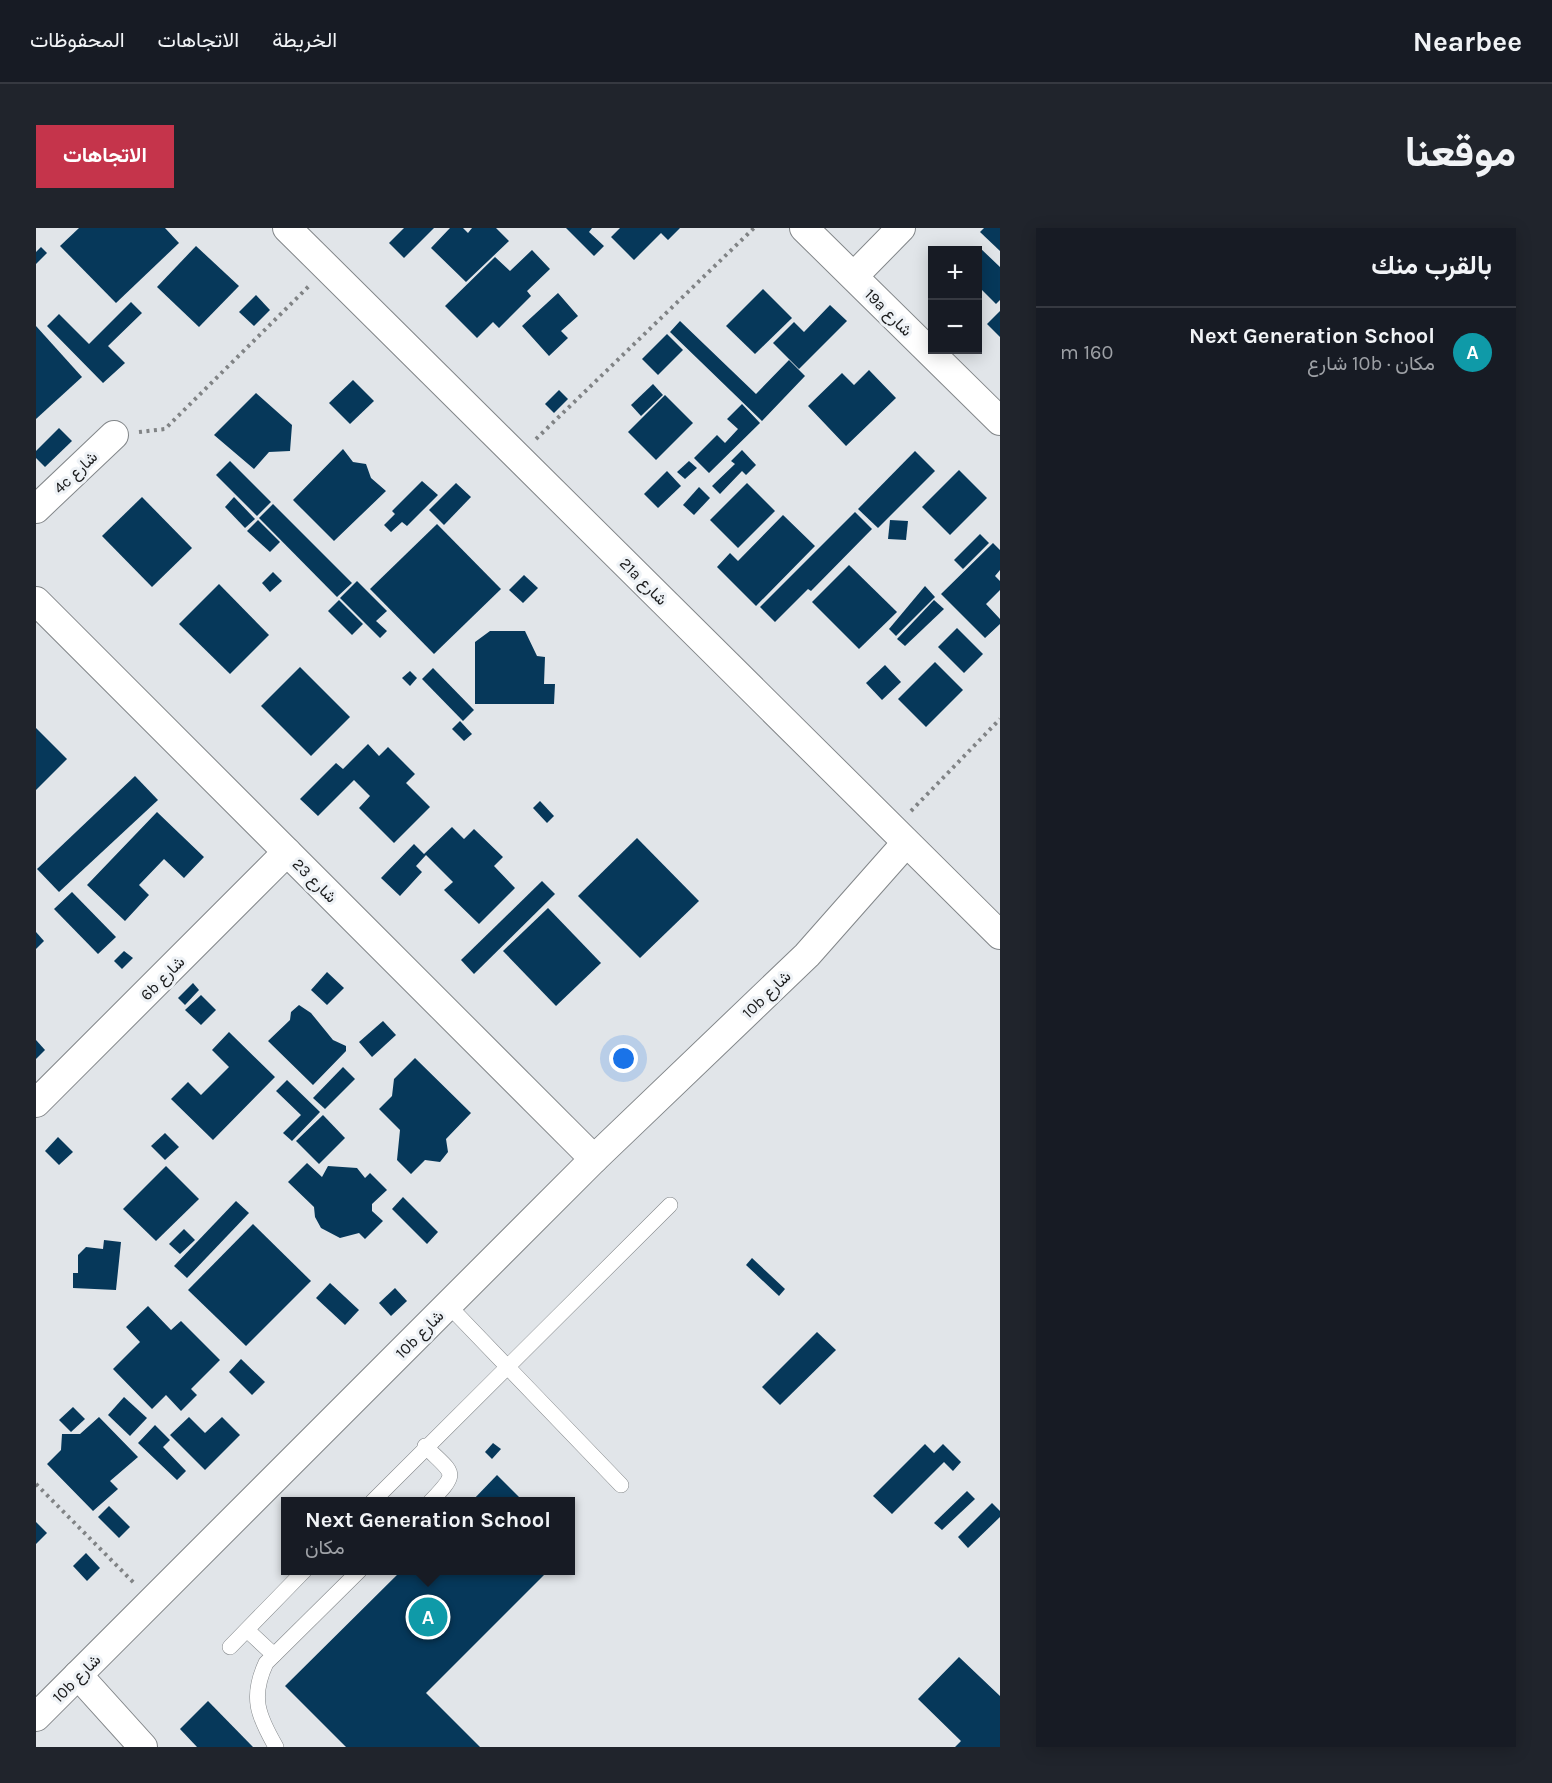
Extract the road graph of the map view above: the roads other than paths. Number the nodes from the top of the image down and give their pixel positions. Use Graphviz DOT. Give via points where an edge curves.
graph roads {
  1 [pos="287,228"];
  2 [pos="804,228"];
  3 [pos="901,228"];
  4 [pos="854,276"];
  5 [pos="1000,421"];
  6 [pos="114,435"];
  7 [pos="36,509"];
  8 [pos="36,601"];
  9 [pos="907,843"];
  10 [pos="287,852"];
  11 [pos="1000,935"];
  12 [pos="36,1103"];
  13 [pos="594,1159"];
  14 [pos="670,1205"];
  15 [pos="448,1305"];
  16 [pos="509,1368"];
  17 [pos="425,1446"];
  18 [pos="621,1485"];
  19 [pos="377,1497"];
  20 [pos="435,1497"];
  21 [pos="300,1575"];
  22 [pos="355,1575"];
  23 [pos="247,1630"];
  24 [pos="230,1647"];
  25 [pos="274,1655"];
  26 [pos="70,1684"];
  27 [pos="36,1718"];
  28 [pos="130,1747"];
  29 [pos="143,1747"];
  30 [pos="276,1747"];
  1 -- 9 [label="street, 21a شارع"];
  2 -- 4 [label="street, 19a شارع"];
  3 -- 4 [label="street"];
  4 -- 5 [label="street, 19a شارع"];
  6 -- 7 [label="street, 4c شارع"];
  8 -- 10 [label="street, شارع 23"];
  9 -- 11 [label="street, 21a شارع"];
  9 -- 13 [label="street, 10b شارع" via="839,931 807,955"];
  10 -- 12 [label="street, 6b شارع"];
  10 -- 13 [label="street, شارع 23"];
  13 -- 15 [label="street, 10b شارع"];
  14 -- 16 [label="lane"];
  15 -- 16 [label="lane"];
  15 -- 26 [label="street, 10b شارع"];
  16 -- 17 [label="lane"];
  16 -- 18 [label="lane"];
  17 -- 19 [label="lane"];
  17 -- 20 [label="lane" via="450,1470 450,1482"];
  21 -- 23 [label="lane"];
  22 -- 25 [label="lane"];
  23 -- 24 [label="lane"];
  23 -- 25 [label="lane"];
  25 -- 30 [label="lane" via="260,1675 257,1702 264,1728"];
  26 -- 27 [label="street, 10b شارع"];
  26 -- 28 [label="street"];
  26 -- 29 [label="street"];
}
